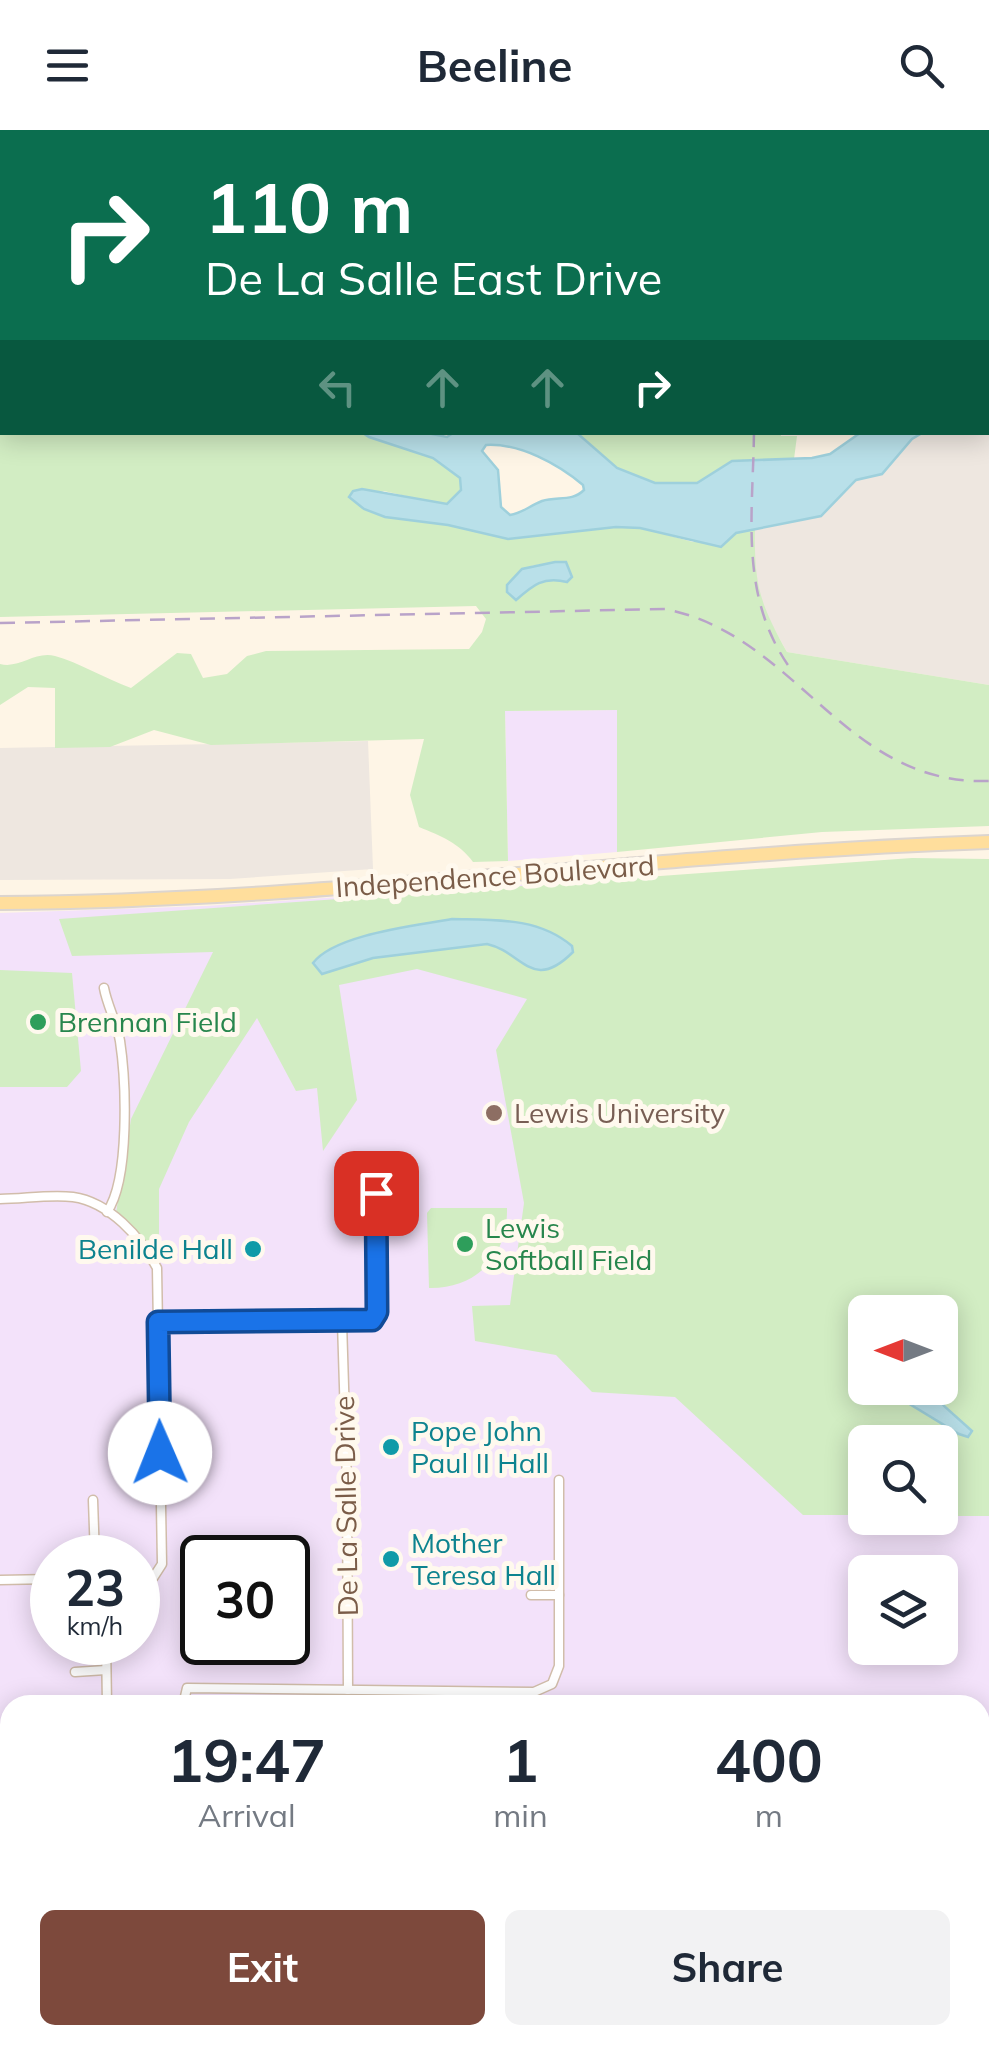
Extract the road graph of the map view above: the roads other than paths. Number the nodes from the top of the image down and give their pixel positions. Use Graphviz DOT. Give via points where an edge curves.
graph roads {
  1 [pos="989,842"];
  2 [pos="0,903"];
  3 [pos="104,988"];
  4 [pos="376,1193"];
  5 [pos="0,1199"];
  6 [pos="107,1212"];
  7 [pos="158,1322"];
  8 [pos="342,1322"];
  9 [pos="559,1480"];
  10 [pos="93,1500"];
  11 [pos="94,1535"];
  12 [pos="160,1567"];
  13 [pos="30,1579"];
  14 [pos="0,1580"];
  15 [pos="531,1595"];
  16 [pos="559,1595"];
  17 [pos="106,1665"];
  18 [pos="106,1670"];
  19 [pos="75,1672"];
  20 [pos="348,1690"];
  21 [pos="107,1695"];
  22 [pos="185,1695"];
  1 -- 2 [label="main road, Independence Boulevard" via="267,893"];
  3 -- 6 [label="street" via="120,1039 125,1116 118,1183"];
  4 -- 8 [label="street" via="377,1312 372,1320"];
  5 -- 6 [label="street" via="76,1197"];
  6 -- 7 [label="street" via="146,1246 157,1268"];
  7 -- 8 [label="street"];
  7 -- 12 [label="street"];
  8 -- 20 [label="street, De La Salle Drive"];
  9 -- 16 [label="street"];
  10 -- 11 [label="street"];
  13 -- 14 [label="street"];
  15 -- 16 [label="street"];
  16 -- 20 [label="street" via="560,1666 552,1684 534,1692"];
  17 -- 18 [label="street"];
  18 -- 19 [label="street"];
  18 -- 21 [label="street"];
  20 -- 22 [label="street" via="187,1688"];
}
